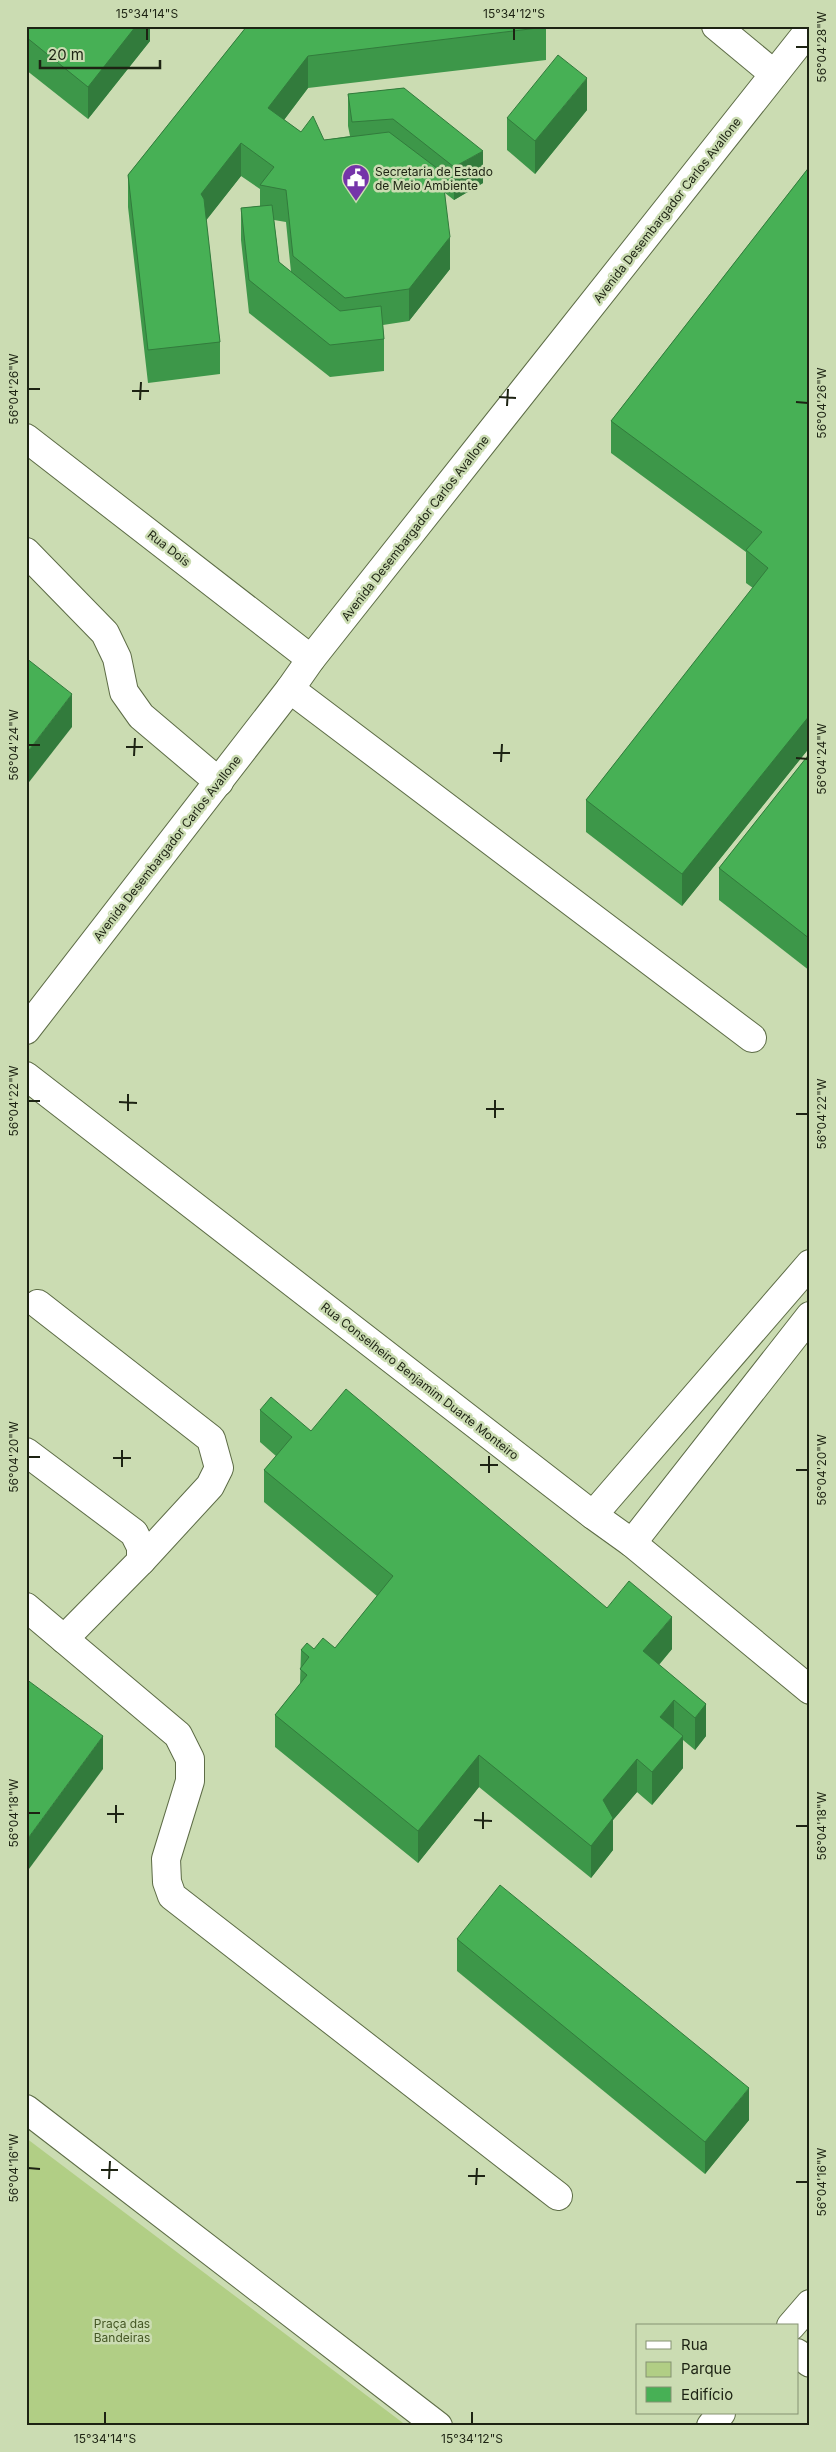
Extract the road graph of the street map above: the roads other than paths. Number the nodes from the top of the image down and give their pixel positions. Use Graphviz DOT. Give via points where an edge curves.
graph roads {
  1 [pos="716,26"];
  2 [pos="810,29"];
  3 [pos="774,74"];
  4 [pos="26,438"];
  5 [pos="26,552"];
  6 [pos="311,658"];
  7 [pos="290,689"];
  8 [pos="219,782"];
  9 [pos="26,1030"];
  10 [pos="752,1038"];
  11 [pos="26,1076"];
  12 [pos="810,1264"];
  13 [pos="38,1304"];
  14 [pos="810,1316"];
  15 [pos="26,1452"];
  16 [pos="592,1515"];
  17 [pos="632,1543"];
  18 [pos="141,1561"];
  19 [pos="26,1607"];
  20 [pos="64,1639"];
  21 [pos="810,1690"];
  22 [pos="26,2109"];
  23 [pos="558,2196"];
  24 [pos="810,2304"];
  25 [pos="793,2324"];
  26 [pos="798,2354"];
  27 [pos="810,2363"];
  28 [pos="720,2414"];
  29 [pos="438,2426"];
  30 [pos="711,2426"];
  1 -- 3 [label="street"];
  2 -- 3 [label="street, Avenida Desembargador Carlos Avallone"];
  3 -- 6 [label="street, Avenida Desembargador Carlos Avallone"];
  4 -- 6 [label="street, Rua Dois"];
  5 -- 8 [label="street" via="105,633 117,658 124,692 141,716"];
  6 -- 7 [label="street, Avenida Desembargador Carlos Avallone"];
  7 -- 8 [label="street, Avenida Desembargador Carlos Avallone"];
  7 -- 10 [label="street"];
  8 -- 9 [label="street, Avenida Desembargador Carlos Avallone"];
  11 -- 16 [label="street, Rua Conselheiro Benjamim Duarte Monteiro"];
  12 -- 16 [label="street"];
  13 -- 18 [label="street" via="210,1439 219,1468 210,1486"];
  14 -- 17 [label="street"];
  15 -- 18 [label="street" via="134,1533 141,1547"];
  16 -- 17 [label="street, Rua Conselheiro Benjamim Duarte Monteiro"];
  17 -- 21 [label="street, Rua Conselheiro Benjamim Duarte Monteiro"];
  18 -- 20 [label="street"];
  19 -- 20 [label="street"];
  20 -- 23 [label="street" via="178,1735 190,1760 190,1781 166,1859 167,1882 172,1896"];
  22 -- 29 [label="street"];
  24 -- 25 [label="street"];
  26 -- 27 [label="street"];
  28 -- 30 [label="street"];
}
